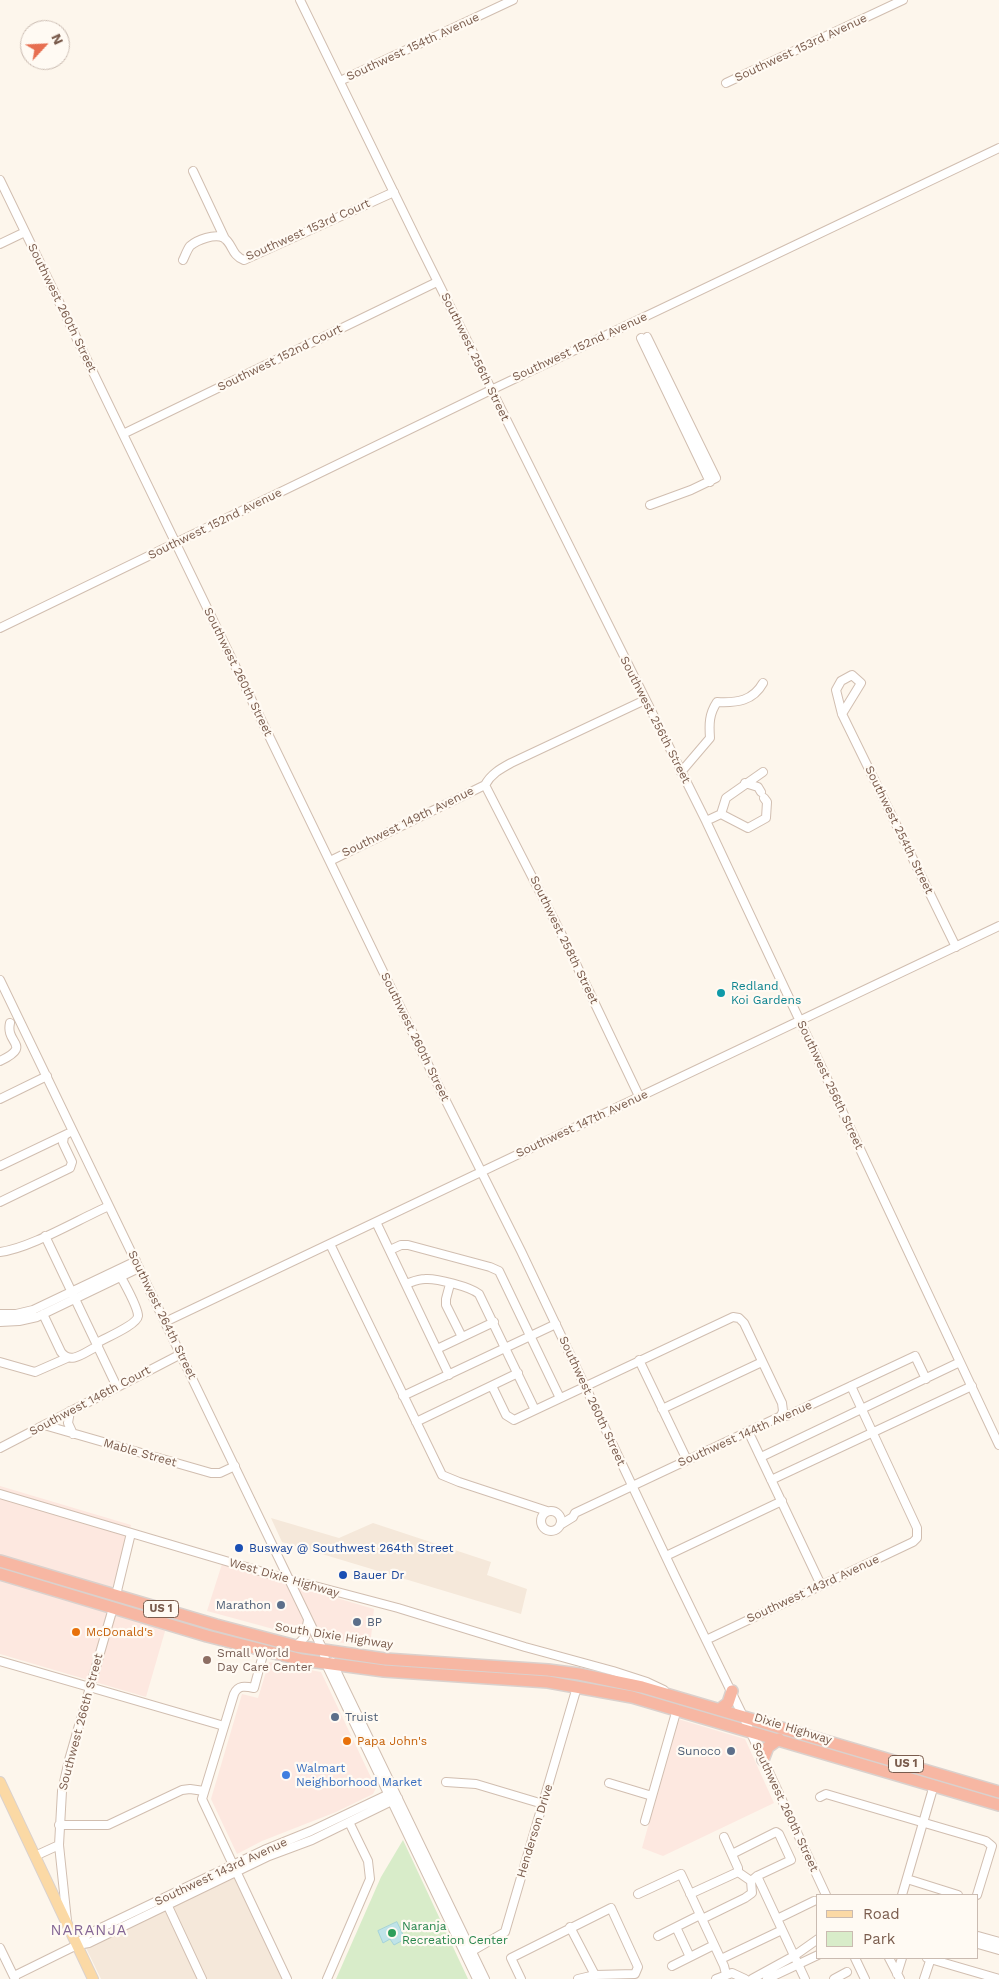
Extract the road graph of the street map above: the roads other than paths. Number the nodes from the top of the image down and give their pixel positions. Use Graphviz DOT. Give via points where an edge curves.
graph roads {
  1 [pos="300,0"];
  2 [pos="513,0"];
  3 [pos="903,0"];
  4 [pos="340,81"];
  5 [pos="726,83"];
  6 [pos="999,148"];
  7 [pos="193,171"];
  8 [pos="0,180"];
  9 [pos="394,192"];
  10 [pos="25,232"];
  11 [pos="225,239"];
  12 [pos="0,244"];
  13 [pos="183,260"];
  14 [pos="437,282"];
  15 [pos="644,337"];
  16 [pos="491,390"];
  17 [pos="123,434"];
  18 [pos="650,505"];
  19 [pos="176,544"];
  20 [pos="0,628"];
  21 [pos="763,683"];
  22 [pos="645,700"];
  23 [pos="842,714"];
  24 [pos="681,772"];
  25 [pos="763,772"];
  26 [pos="746,783"];
  27 [pos="486,784"];
  28 [pos="721,814"];
  29 [pos="706,821"];
  30 [pos="330,861"];
  31 [pos="999,926"];
  32 [pos="956,947"];
  33 [pos="0,980"];
  34 [pos="19,1018"];
  35 [pos="800,1021"];
  36 [pos="10,1023"];
  37 [pos="0,1025"];
  38 [pos="0,1061"];
  39 [pos="47,1076"];
  40 [pos="640,1096"];
  41 [pos="0,1099"];
  42 [pos="73,1131"];
  43 [pos="64,1136"];
  44 [pos="0,1166"];
  45 [pos="481,1172"];
  46 [pos="0,1202"];
  47 [pos="109,1206"];
  48 [pos="376,1222"];
  49 [pos="45,1236"];
  50 [pos="330,1244"];
  51 [pos="390,1250"];
  52 [pos="0,1252"];
  53 [pos="138,1265"];
  54 [pos="120,1277"];
  55 [pos="406,1284"];
  56 [pos="450,1284"];
  57 [pos="73,1295"];
  58 [pos="0,1314"];
  59 [pos="43,1314"];
  60 [pos="0,1322"];
  61 [pos="165,1322"];
  62 [pos="494,1322"];
  63 [pos="556,1324"];
  64 [pos="531,1336"];
  65 [pos="462,1337"];
  66 [pos="97,1344"];
  67 [pos="506,1348"];
  68 [pos="437,1349"];
  69 [pos="181,1354"];
  70 [pos="67,1358"];
  71 [pos="639,1360"];
  72 [pos="0,1362"];
  73 [pos="762,1362"];
  74 [pos="960,1362"];
  75 [pos="518,1373"];
  76 [pos="449,1375"];
  77 [pos="926,1379"];
  78 [pos="492,1386"];
  79 [pos="585,1386"];
  80 [pos="851,1386"];
  81 [pos="972,1386"];
  82 [pos="117,1387"];
  83 [pos="403,1396"];
  84 [pos="560,1398"];
  85 [pos="662,1409"];
  86 [pos="862,1409"];
  87 [pos="535,1410"];
  88 [pos="70,1411"];
  89 [pos="781,1416"];
  90 [pos="416,1422"];
  91 [pos="44,1425"];
  92 [pos="748,1431"];
  93 [pos="873,1432"];
  94 [pos="74,1434"];
  95 [pos="999,1445"];
  96 [pos="0,1448"];
  97 [pos="761,1457"];
  98 [pos="686,1460"];
  99 [pos="235,1466"];
  100 [pos="771,1480"];
  101 [pos="632,1486"];
  102 [pos="0,1494"];
  103 [pos="782,1502"];
  104 [pos="529,1506"];
  105 [pos="551,1512"];
  106 [pos="575,1513"];
  107 [pos="541,1519"];
  108 [pos="560,1525"];
  109 [pos="131,1533"];
  110 [pos="666,1556"];
  111 [pos="0,1561"];
  112 [pos="0,1574"];
  113 [pos="288,1579"];
  114 [pos="821,1585"];
  115 [pos="48,1588"];
  116 [pos="116,1595"];
  117 [pos="113,1608"];
  118 [pos="188,1617"];
  119 [pos="308,1620"];
  120 [pos="706,1640"];
  121 [pos="296,1646"];
  122 [pos="322,1650"];
  123 [pos="264,1651"];
  124 [pos="570,1659"];
  125 [pos="0,1661"];
  126 [pos="330,1665"];
  127 [pos="579,1674"];
  128 [pos="90,1687"];
  129 [pos="577,1687"];
  130 [pos="732,1692"];
  131 [pos="672,1694"];
  132 [pos="720,1708"];
  133 [pos="677,1709"];
  134 [pos="743,1716"];
  135 [pos="224,1726"];
  136 [pos="750,1730"];
  137 [pos="780,1739"];
  138 [pos="763,1760"];
  139 [pos="446,1782"];
  140 [pos="609,1783"];
  141 [pos="1,1785"];
  142 [pos="934,1785"];
  143 [pos="204,1791"];
  144 [pos="999,1792"];
  145 [pos="393,1796"];
  146 [pos="652,1796"];
  147 [pos="820,1797"];
  148 [pos="543,1804"];
  149 [pos="999,1805"];
  150 [pos="645,1821"];
  151 [pos="349,1822"];
  152 [pos="923,1823"];
  153 [pos="59,1825"];
  154 [pos="724,1837"];
  155 [pos="59,1845"];
  156 [pos="732,1854"];
  157 [pos="35,1856"];
  158 [pos="234,1868"];
  159 [pos="738,1872"];
  160 [pos="754,1878"];
  161 [pos="907,1879"];
  162 [pos="638,1894"];
  163 [pos="690,1894"];
  164 [pos="826,1894"];
  165 [pos="902,1894"];
  166 [pos="955,1894"];
  167 [pos="977,1894"];
  168 [pos="166,1901"];
  169 [pos="814,1901"];
  170 [pos="701,1917"];
  171 [pos="777,1919"];
  172 [pos="68,1927"];
  173 [pos="570,1927"];
  174 [pos="676,1927"];
  175 [pos="782,1930"];
  176 [pos="658,1936"];
  177 [pos="979,1936"];
  178 [pos="816,1940"];
  179 [pos="999,1942"];
  180 [pos="979,1944"];
  181 [pos="77,1945"];
  182 [pos="714,1945"];
  183 [pos="0,1948"];
  184 [pos="999,1950"];
  185 [pos="469,1953"];
  186 [pos="794,1956"];
  187 [pos="816,1956"];
  188 [pos="690,1957"];
  189 [pos="721,1959"];
  190 [pos="855,1959"];
  191 [pos="890,1959"];
  192 [pos="902,1959"];
  193 [pos="929,1959"];
  194 [pos="932,1959"];
  195 [pos="798,1965"];
  196 [pos="672,1966"];
  197 [pos="847,1972"];
  198 [pos="726,1974"];
  199 [pos="595,1975"];
  200 [pos="770,1975"];
  201 [pos="898,1976"];
  202 [pos="14,1978"];
  203 [pos="93,1979"];
  204 [pos="202,1979"];
  205 [pos="287,1979"];
  206 [pos="327,1979"];
  207 [pos="477,1979"];
  208 [pos="485,1979"];
  209 [pos="521,1979"];
  210 [pos="578,1979"];
  211 [pos="716,1979"];
  212 [pos="745,1979"];
  213 [pos="752,1979"];
  214 [pos="805,1979"];
  215 [pos="834,1979"];
  216 [pos="865,1979"];
  217 [pos="924,1979"];
  218 [pos="999,1979"];
  1 -- 4 [label="street, Southwest 256th Street"];
  2 -- 4 [label="street, Southwest 154th Avenue"];
  3 -- 5 [label="street, Southwest 153rd Avenue"];
  4 -- 9 [label="street, Southwest 256th Street"];
  6 -- 16 [label="street, Southwest 152nd Avenue"];
  7 -- 11 [label="street"];
  8 -- 10 [label="street, Southwest 260th Street"];
  9 -- 11 [label="street, Southwest 153rd Court" via="244,260 237,258"];
  9 -- 14 [label="street, Southwest 256th Street"];
  10 -- 12 [label="street"];
  10 -- 17 [label="street, Southwest 260th Street"];
  11 -- 13 [label="street" via="218,236 200,241 190,246"];
  14 -- 16 [label="street, Southwest 256th Street"];
  14 -- 17 [label="street, Southwest 152nd Court"];
  15 -- 18 [label="street" via="710,482"];
  16 -- 19 [label="street, Southwest 152nd Avenue"];
  16 -- 22 [label="street, Southwest 256th Street"];
  17 -- 19 [label="street, Southwest 260th Street"];
  19 -- 20 [label="street, Southwest 152nd Avenue"];
  19 -- 30 [label="street, Southwest 260th Street"];
  21 -- 24 [label="street" via="751,698 732,703 717,702 709,720 710,738"];
  22 -- 24 [label="street, Southwest 256th Street"];
  22 -- 27 [label="street, Southwest 149th Avenue" via="510,763 489,778"];
  23 -- 23 [label="street, Southwest 254th Street" via="836,690 841,681 852,675 861,683"];
  23 -- 32 [label="street, Southwest 254th Street"];
  24 -- 29 [label="street, Southwest 256th Street"];
  25 -- 26 [label="street"];
  26 -- 28 [label="street" via="726,798"];
  26 -- 28 [label="street" via="758,787 767,802 766,818 748,828"];
  27 -- 30 [label="street, Southwest 149th Avenue"];
  27 -- 40 [label="street, Southwest 258th Street"];
  28 -- 29 [label="street"];
  29 -- 35 [label="street, Southwest 256th Street"];
  30 -- 45 [label="street, Southwest 260th Street"];
  31 -- 32 [label="street, Southwest 147th Avenue"];
  32 -- 35 [label="street, Southwest 147th Avenue"];
  33 -- 34 [label="street, Southwest 264th Street"];
  34 -- 36 [label="street"];
  34 -- 39 [label="street, Southwest 264th Street"];
  35 -- 40 [label="street, Southwest 147th Avenue"];
  35 -- 74 [label="street, Southwest 256th Street"];
  36 -- 37 [label="street"];
  36 -- 38 [label="street" via="16,1051"];
  39 -- 41 [label="street"];
  39 -- 42 [label="street, Southwest 264th Street"];
  40 -- 45 [label="street, Southwest 147th Avenue"];
  42 -- 43 [label="street"];
  42 -- 47 [label="street, Southwest 264th Street"];
  43 -- 44 [label="street"];
  43 -- 46 [label="street" via="63,1143 72,1162 70,1168"];
  45 -- 48 [label="street, Southwest 147th Avenue"];
  45 -- 63 [label="street, Southwest 260th Street"];
  47 -- 49 [label="street"];
  47 -- 53 [label="street, Southwest 264th Street"];
  48 -- 50 [label="street, Southwest 147th Avenue"];
  48 -- 51 [label="street"];
  49 -- 52 [label="street"];
  49 -- 57 [label="street"];
  50 -- 61 [label="street, Southwest 147th Avenue"];
  50 -- 83 [label="street, Southwest 144th Avenue"];
  51 -- 55 [label="street"];
  51 -- 64 [label="street" via="408,1245 496,1269"];
  53 -- 54 [label="street"];
  53 -- 57 [label="street"];
  53 -- 61 [label="street, Southwest 264th Street"];
  54 -- 57 [label="street"];
  54 -- 66 [label="street" via="138,1312 138,1319"];
  55 -- 56 [label="street" via="426,1278"];
  55 -- 68 [label="street"];
  56 -- 62 [label="street" via="479,1294"];
  56 -- 65 [label="street" via="446,1305"];
  57 -- 58 [label="street" via="25,1312"];
  57 -- 59 [label="street"];
  57 -- 66 [label="street"];
  59 -- 60 [label="street" via="23,1321"];
  59 -- 70 [label="street"];
  61 -- 69 [label="street, Southwest 264th Street"];
  62 -- 65 [label="street"];
  62 -- 67 [label="street"];
  63 -- 64 [label="street"];
  63 -- 79 [label="street, Southwest 260th Street"];
  64 -- 67 [label="street"];
  64 -- 84 [label="street"];
  65 -- 68 [label="street"];
  66 -- 70 [label="street" via="76,1358"];
  66 -- 82 [label="street"];
  67 -- 75 [label="street"];
  67 -- 76 [label="street"];
  68 -- 76 [label="street"];
  69 -- 82 [label="street, Southwest 146th Court"];
  69 -- 99 [label="street, Southwest 264th Street"];
  70 -- 72 [label="street" via="35,1372"];
  71 -- 73 [label="street" via="733,1317 744,1323"];
  71 -- 79 [label="street"];
  71 -- 85 [label="street"];
  73 -- 85 [label="street"];
  73 -- 89 [label="street" via="782,1403"];
  74 -- 77 [label="street"];
  74 -- 81 [label="street, Southwest 256th Street"];
  75 -- 78 [label="street"];
  75 -- 87 [label="street"];
  76 -- 83 [label="street"];
  77 -- 80 [label="street, Southwest 144th Avenue" via="915,1356"];
  77 -- 86 [label="street"];
  78 -- 87 [label="street" via="510,1419"];
  78 -- 90 [label="street"];
  79 -- 84 [label="street"];
  79 -- 101 [label="street, Southwest 260th Street"];
  80 -- 86 [label="street"];
  80 -- 89 [label="street, Southwest 144th Avenue"];
  81 -- 93 [label="street"];
  81 -- 95 [label="street, Southwest 256th Street"];
  82 -- 88 [label="street, Southwest 146th Court"];
  83 -- 90 [label="street, Southwest 144th Avenue"];
  84 -- 87 [label="street"];
  85 -- 98 [label="street"];
  86 -- 93 [label="street"];
  86 -- 97 [label="street"];
  88 -- 91 [label="street, Southwest 146th Court"];
  88 -- 94 [label="street" via="68,1424"];
  89 -- 92 [label="street, Southwest 144th Avenue"];
  90 -- 104 [label="street, Southwest 144th Avenue" via="444,1477"];
  91 -- 94 [label="street, Mable Street"];
  91 -- 96 [label="street, Southwest 146th Court"];
  92 -- 97 [label="street"];
  92 -- 98 [label="street, Southwest 144th Avenue"];
  93 -- 100 [label="street"];
  93 -- 114 [label="street, Southwest 143rd Avenue" via="918,1536 913,1542"];
  94 -- 99 [label="street, Mable Street" via="211,1473 222,1473"];
  97 -- 100 [label="street"];
  98 -- 101 [label="street, Southwest 144th Avenue"];
  99 -- 113 [label="street, Southwest 264th Street"];
  100 -- 103 [label="street"];
  101 -- 106 [label="street, Southwest 144th Avenue"];
  101 -- 110 [label="street, Southwest 260th Street"];
  102 -- 109 [label="street, West Dixie Highway"];
  103 -- 110 [label="street"];
  103 -- 114 [label="street"];
  104 -- 105 [label="street, Southwest 144th Avenue"];
  104 -- 107 [label="street, Southwest 144th Avenue"];
  105 -- 106 [label="street, Southwest 144th Avenue"];
  105 -- 107 [label="street"];
  105 -- 108 [label="street" via="560,1516"];
  106 -- 108 [label="street, Southwest 144th Avenue"];
  107 -- 108 [label="street" via="541,1525 547,1530"];
  109 -- 113 [label="street, West Dixie Highway"];
  109 -- 116 [label="street"];
  110 -- 120 [label="street, Southwest 260th Street"];
  111 -- 116 [label="highway, South Dixie Highway / US 1"];
  112 -- 115 [label="highway, US 1"];
  113 -- 119 [label="street, Southwest 264th Street"];
  113 -- 124 [label="street, West Dixie Highway"];
  114 -- 120 [label="street, Southwest 143rd Avenue"];
  115 -- 116 [label="highway" via="66,1587 100,1597"];
  115 -- 117 [label="highway, US 1"];
  116 -- 118 [label="highway, South Dixie Highway / US 1"];
  117 -- 118 [label="highway" via="128,1606 167,1617"];
  117 -- 123 [label="highway, US 1"];
  117 -- 128 [label="street, Southwest 266th Street"];
  118 -- 121 [label="highway, South Dixie Highway / US 1"];
  119 -- 121 [label="street" via="305,1637"];
  119 -- 122 [label="street, Southwest 264th Street"];
  120 -- 130 [label="street, Southwest 260th Street"];
  121 -- 122 [label="highway, South Dixie Highway / US 1"];
  122 -- 126 [label="street, Southwest 264th Street"];
  122 -- 127 [label="highway, South Dixie Highway / US 1" via="412,1661"];
  123 -- 126 [label="highway, US 1"];
  123 -- 135 [label="street" via="254,1688 236,1690"];
  124 -- 127 [label="street"];
  124 -- 131 [label="street, West Dixie Highway" via="647,1682"];
  125 -- 128 [label="street"];
  126 -- 129 [label="highway, US 1"];
  126 -- 145 [label="street, Southwest 264th Street"];
  127 -- 129 [label="highway"];
  127 -- 131 [label="highway, South Dixie Highway / US 1"];
  128 -- 135 [label="street"];
  128 -- 153 [label="street, Southwest 266th Street" via="65,1774"];
  129 -- 133 [label="highway, Dixie Highway / US 1"];
  129 -- 148 [label="street, Henderson Drive"];
  130 -- 132 [label="highway" via="728,1703"];
  130 -- 134 [label="street, Southwest 260th Street"];
  131 -- 132 [label="highway, Dixie Highway / US 1"];
  132 -- 134 [label="highway, Dixie Highway / US 1"];
  133 -- 136 [label="highway, Dixie Highway / US 1"];
  133 -- 146 [label="street"];
  134 -- 136 [label="street, Southwest 260th Street"];
  134 -- 144 [label="highway, Dixie Highway / US 1"];
  135 -- 143 [label="street"];
  136 -- 137 [label="highway, Dixie Highway / US 1"];
  136 -- 138 [label="street, Southwest 260th Street"];
  137 -- 138 [label="highway" via="768,1747"];
  137 -- 142 [label="highway, Dixie Highway / US 1"];
  138 -- 164 [label="street, Southwest 260th Street"];
  139 -- 148 [label="street" via="476,1784"];
  140 -- 146 [label="street"];
  141 -- 157 [label="main road"];
  142 -- 149 [label="highway, Dixie Highway / US 1"];
  142 -- 152 [label="street"];
  143 -- 153 [label="street" via="182,1790 108,1825"];
  143 -- 158 [label="street" via="203,1803"];
  145 -- 151 [label="street, Southwest 143rd Avenue"];
  145 -- 158 [label="street, Southwest 143rd Avenue" via="264,1850"];
  145 -- 185 [label="street, Southwest 264th Street"];
  146 -- 150 [label="street"];
  147 -- 152 [label="street" via="826,1794"];
  148 -- 185 [label="street, Henderson Drive" via="505,1932"];
  151 -- 158 [label="street, Southwest 143rd Avenue" via="312,1840"];
  151 -- 206 [label="street" via="368,1861 370,1879"];
  152 -- 161 [label="street"];
  152 -- 167 [label="street" via="986,1841 992,1846"];
  153 -- 155 [label="street, Southwest 266th Street"];
  154 -- 156 [label="street"];
  155 -- 157 [label="street"];
  155 -- 172 [label="street, Southwest 266th Street"];
  156 -- 159 [label="street"];
  156 -- 160 [label="street" via="776,1832 778,1834 791,1860"];
  157 -- 172 [label="main road"];
  158 -- 168 [label="street, Southwest 143rd Avenue"];
  158 -- 205 [label="street"];
  159 -- 160 [label="street"];
  159 -- 163 [label="street"];
  160 -- 170 [label="street" via="752,1892 745,1898"];
  160 -- 171 [label="street"];
  161 -- 165 [label="street"];
  161 -- 166 [label="street"];
  162 -- 163 [label="street" via="681,1874"];
  163 -- 170 [label="street"];
  168 -- 181 [label="street, Southwest 143rd Avenue" via="86,1936"];
  168 -- 204 [label="street"];
  169 -- 171 [label="street"];
  170 -- 174 [label="street"];
  170 -- 182 [label="street"];
  171 -- 175 [label="street"];
  172 -- 181 [label="main road"];
  173 -- 199 [label="street"];
  173 -- 199 [label="street" via="611,1908 638,1967 635,1974"];
  173 -- 209 [label="street" via="511,1958"];
  174 -- 176 [label="street"];
  174 -- 188 [label="street"];
  175 -- 186 [label="street"];
  175 -- 189 [label="street"];
  177 -- 179 [label="street"];
  178 -- 186 [label="street"];
  180 -- 184 [label="street"];
  181 -- 202 [label="street, Southwest 143rd Avenue"];
  181 -- 203 [label="main road"];
  182 -- 188 [label="street"];
  182 -- 189 [label="street"];
  183 -- 202 [label="street"];
  185 -- 207 [label="street, Southwest 264th Street"];
  185 -- 208 [label="street, Southwest 264th Street"];
  186 -- 195 [label="street"];
  186 -- 200 [label="street"];
  187 -- 195 [label="street"];
  188 -- 196 [label="street"];
  189 -- 198 [label="street"];
  190 -- 216 [label="street"];
  191 -- 201 [label="street"];
  192 -- 201 [label="street"];
  193 -- 217 [label="street"];
  194 -- 218 [label="street"];
  195 -- 200 [label="street"];
  195 -- 214 [label="street"];
  197 -- 215 [label="street"];
  198 -- 211 [label="street"];
  198 -- 212 [label="street" via="735,1973"];
  199 -- 210 [label="street"];
  200 -- 213 [label="street"];
}
